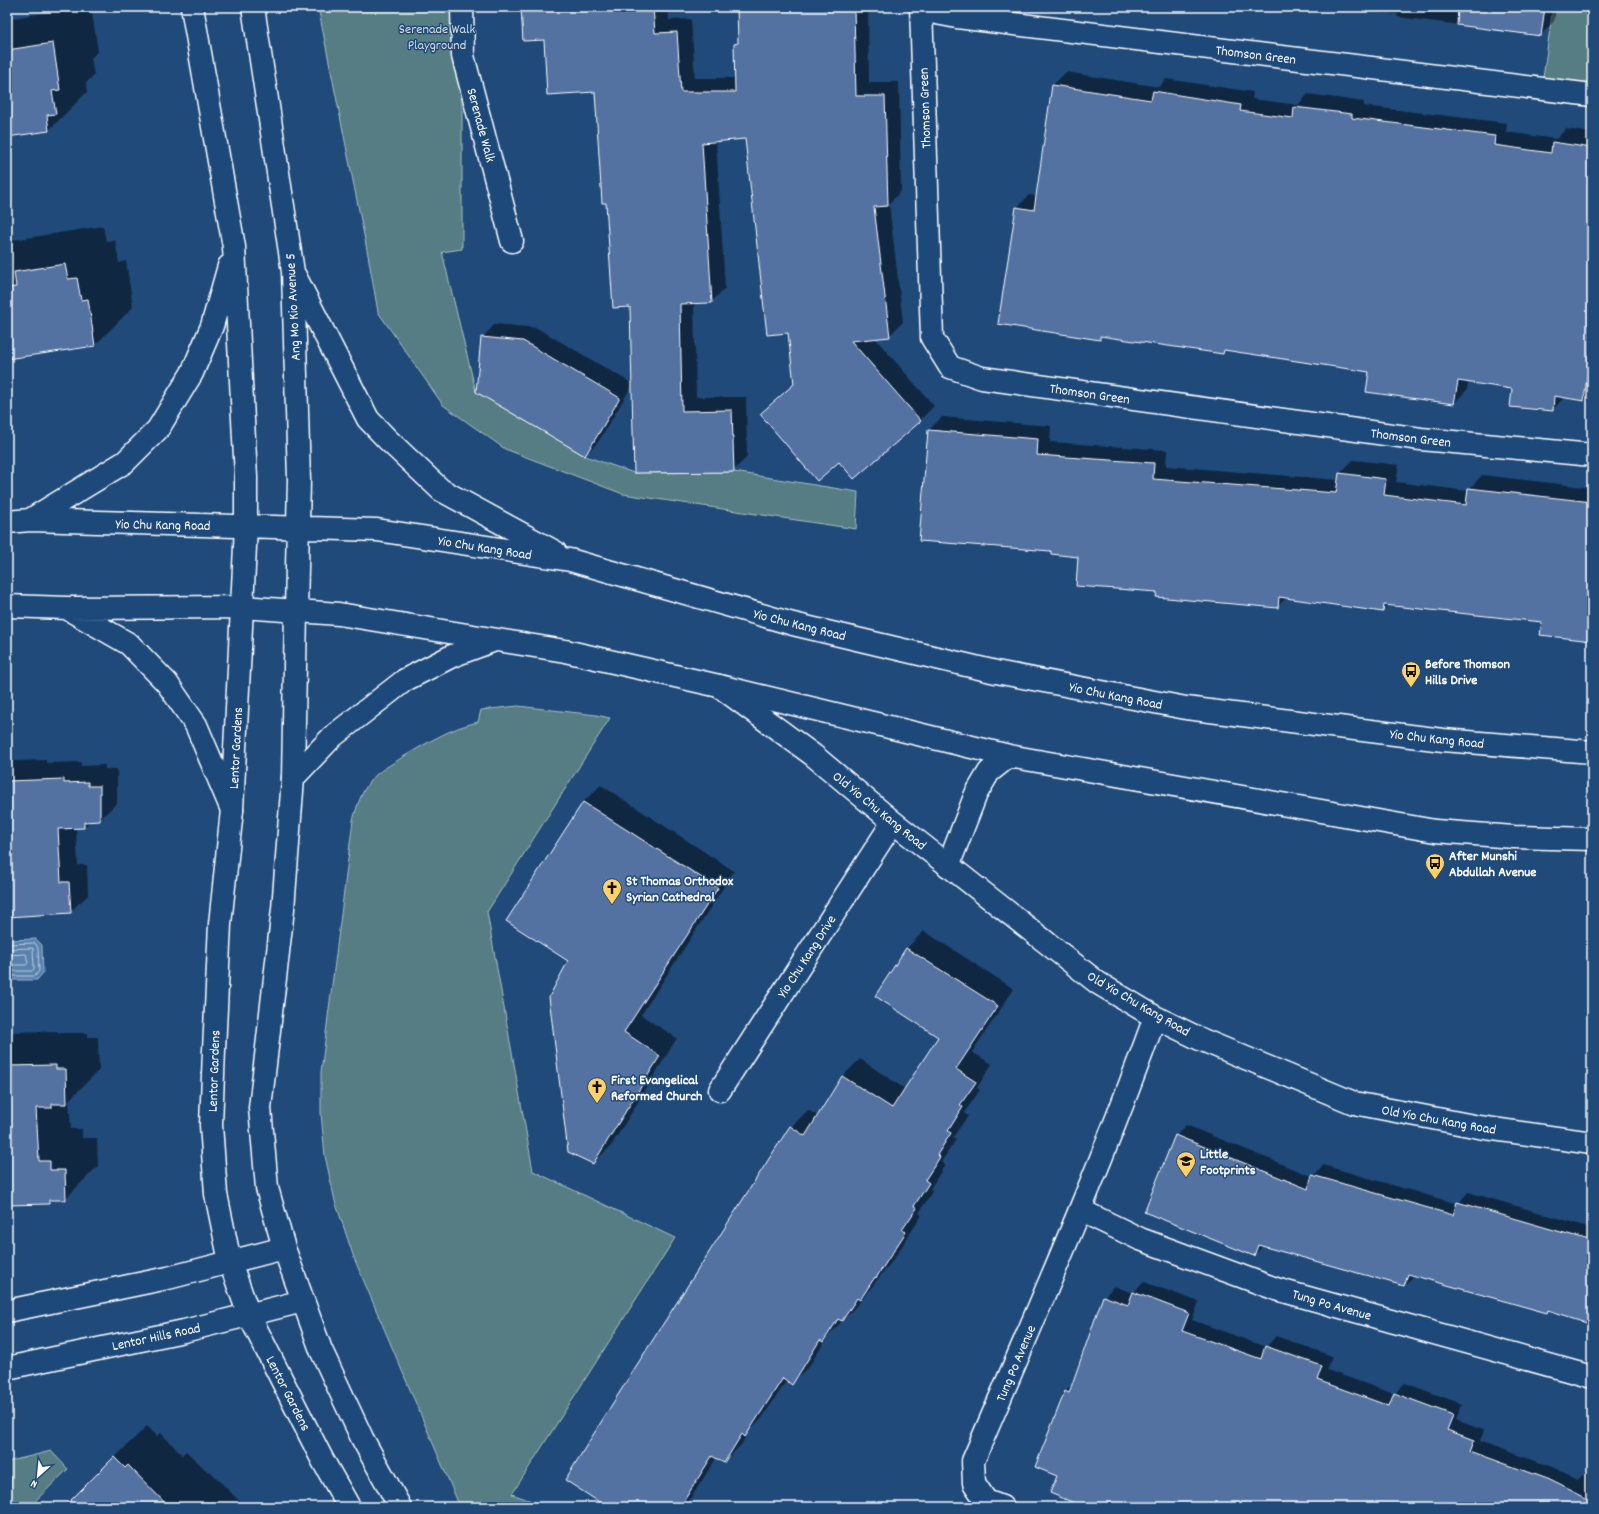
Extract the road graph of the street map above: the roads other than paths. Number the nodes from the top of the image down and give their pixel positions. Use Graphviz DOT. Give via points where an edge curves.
graph roads {
  1 [pos="192,7"];
  2 [pos="253,7"];
  3 [pos="462,7"];
  4 [pos="921,8"];
  5 [pos="1592,95"];
  6 [pos="512,241"];
  7 [pos="234,247"];
  8 [pos="293,272"];
  9 [pos="1592,456"];
  10 [pos="30,520"];
  11 [pos="7,522"];
  12 [pos="246,526"];
  13 [pos="298,527"];
  14 [pos="570,560"];
  15 [pos="7,606"];
  16 [pos="242,607"];
  17 [pos="67,608"];
  18 [pos="296,611"];
  19 [pos="496,639"];
  20 [pos="719,686"];
  21 [pos="1592,752"];
  22 [pos="1009,756"];
  23 [pos="293,778"];
  24 [pos="232,810"];
  25 [pos="893,822"];
  26 [pos="1592,839"];
  27 [pos="948,866"];
  28 [pos="1155,1017"];
  29 [pos="720,1090"];
  30 [pos="1592,1143"];
  31 [pos="1080,1210"];
  32 [pos="284,1248"];
  33 [pos="230,1262"];
  34 [pos="304,1301"];
  35 [pos="7,1311"];
  36 [pos="249,1315"];
  37 [pos="7,1368"];
  38 [pos="1592,1377"];
  39 [pos="349,1507"];
  40 [pos="400,1507"];
  41 [pos="1002,1507"];
  1 -- 7 [label="street"];
  2 -- 8 [label="street, Ang Mo Kio Avenue 5"];
  3 -- 6 [label="street, Serenade Walk" via="463,56"];
  4 -- 5 [label="street, Thomson Green" via="957,17"];
  4 -- 9 [label="street, Thomson Green" via="932,338 950,367 982,378 1421,439"];
  7 -- 10 [label="street" via="212,326 192,373 158,429 125,462"];
  7 -- 12 [label="street" via="246,477"];
  8 -- 13 [label="street, Ang Mo Kio Avenue 5"];
  8 -- 14 [label="street" via="368,419 387,439 441,490"];
  10 -- 11 [label="street, Yio Chu Kang Road"];
  10 -- 12 [label="street, Yio Chu Kang Road"];
  12 -- 13 [label="street, Yio Chu Kang Road"];
  12 -- 16 [label="street"];
  13 -- 14 [label="street, Yio Chu Kang Road" via="377,530"];
  13 -- 18 [label="street, Ang Mo Kio Avenue 5"];
  14 -- 21 [label="street, Yio Chu Kang Road" via="800,626 996,672 1186,708 1443,740"];
  15 -- 17 [label="street"];
  16 -- 17 [label="street"];
  16 -- 18 [label="street"];
  16 -- 24 [label="street, Lentor Gardens"];
  17 -- 24 [label="street" via="129,644 167,683 196,725"];
  18 -- 19 [label="street" via="339,614"];
  18 -- 23 [label="street"];
  19 -- 20 [label="street" via="565,651"];
  19 -- 23 [label="street" via="452,656 405,680 332,737"];
  20 -- 22 [label="street"];
  20 -- 25 [label="street, Old Yio Chu Kang Road" via="813,755"];
  22 -- 26 [label="street" via="1436,831"];
  22 -- 27 [label="street" via="989,772 976,794"];
  23 -- 32 [label="street" via="283,909 260,1108 266,1188"];
  24 -- 33 [label="street, Lentor Gardens" via="220,924 211,1125 216,1194"];
  25 -- 27 [label="street, Old Yio Chu Kang Road"];
  25 -- 29 [label="street, Yio Chu Kang Drive"];
  27 -- 28 [label="street, Old Yio Chu Kang Road" via="1098,983"];
  28 -- 30 [label="street, Old Yio Chu Kang Road" via="1354,1103 1479,1127"];
  28 -- 31 [label="street, Tung Po Avenue"];
  31 -- 38 [label="street, Tung Po Avenue" via="1140,1239 1276,1289"];
  31 -- 41 [label="street, Tung Po Avenue" via="973,1461 974,1482 986,1500"];
  32 -- 33 [label="street"];
  32 -- 34 [label="street"];
  33 -- 35 [label="street" via="168,1278"];
  33 -- 36 [label="street, Lentor Gardens"];
  34 -- 36 [label="street, Lentor Hills Road"];
  34 -- 40 [label="street" via="321,1350 362,1438"];
  36 -- 37 [label="street, Lentor Hills Road"];
  36 -- 39 [label="street, Lentor Gardens"];
}
